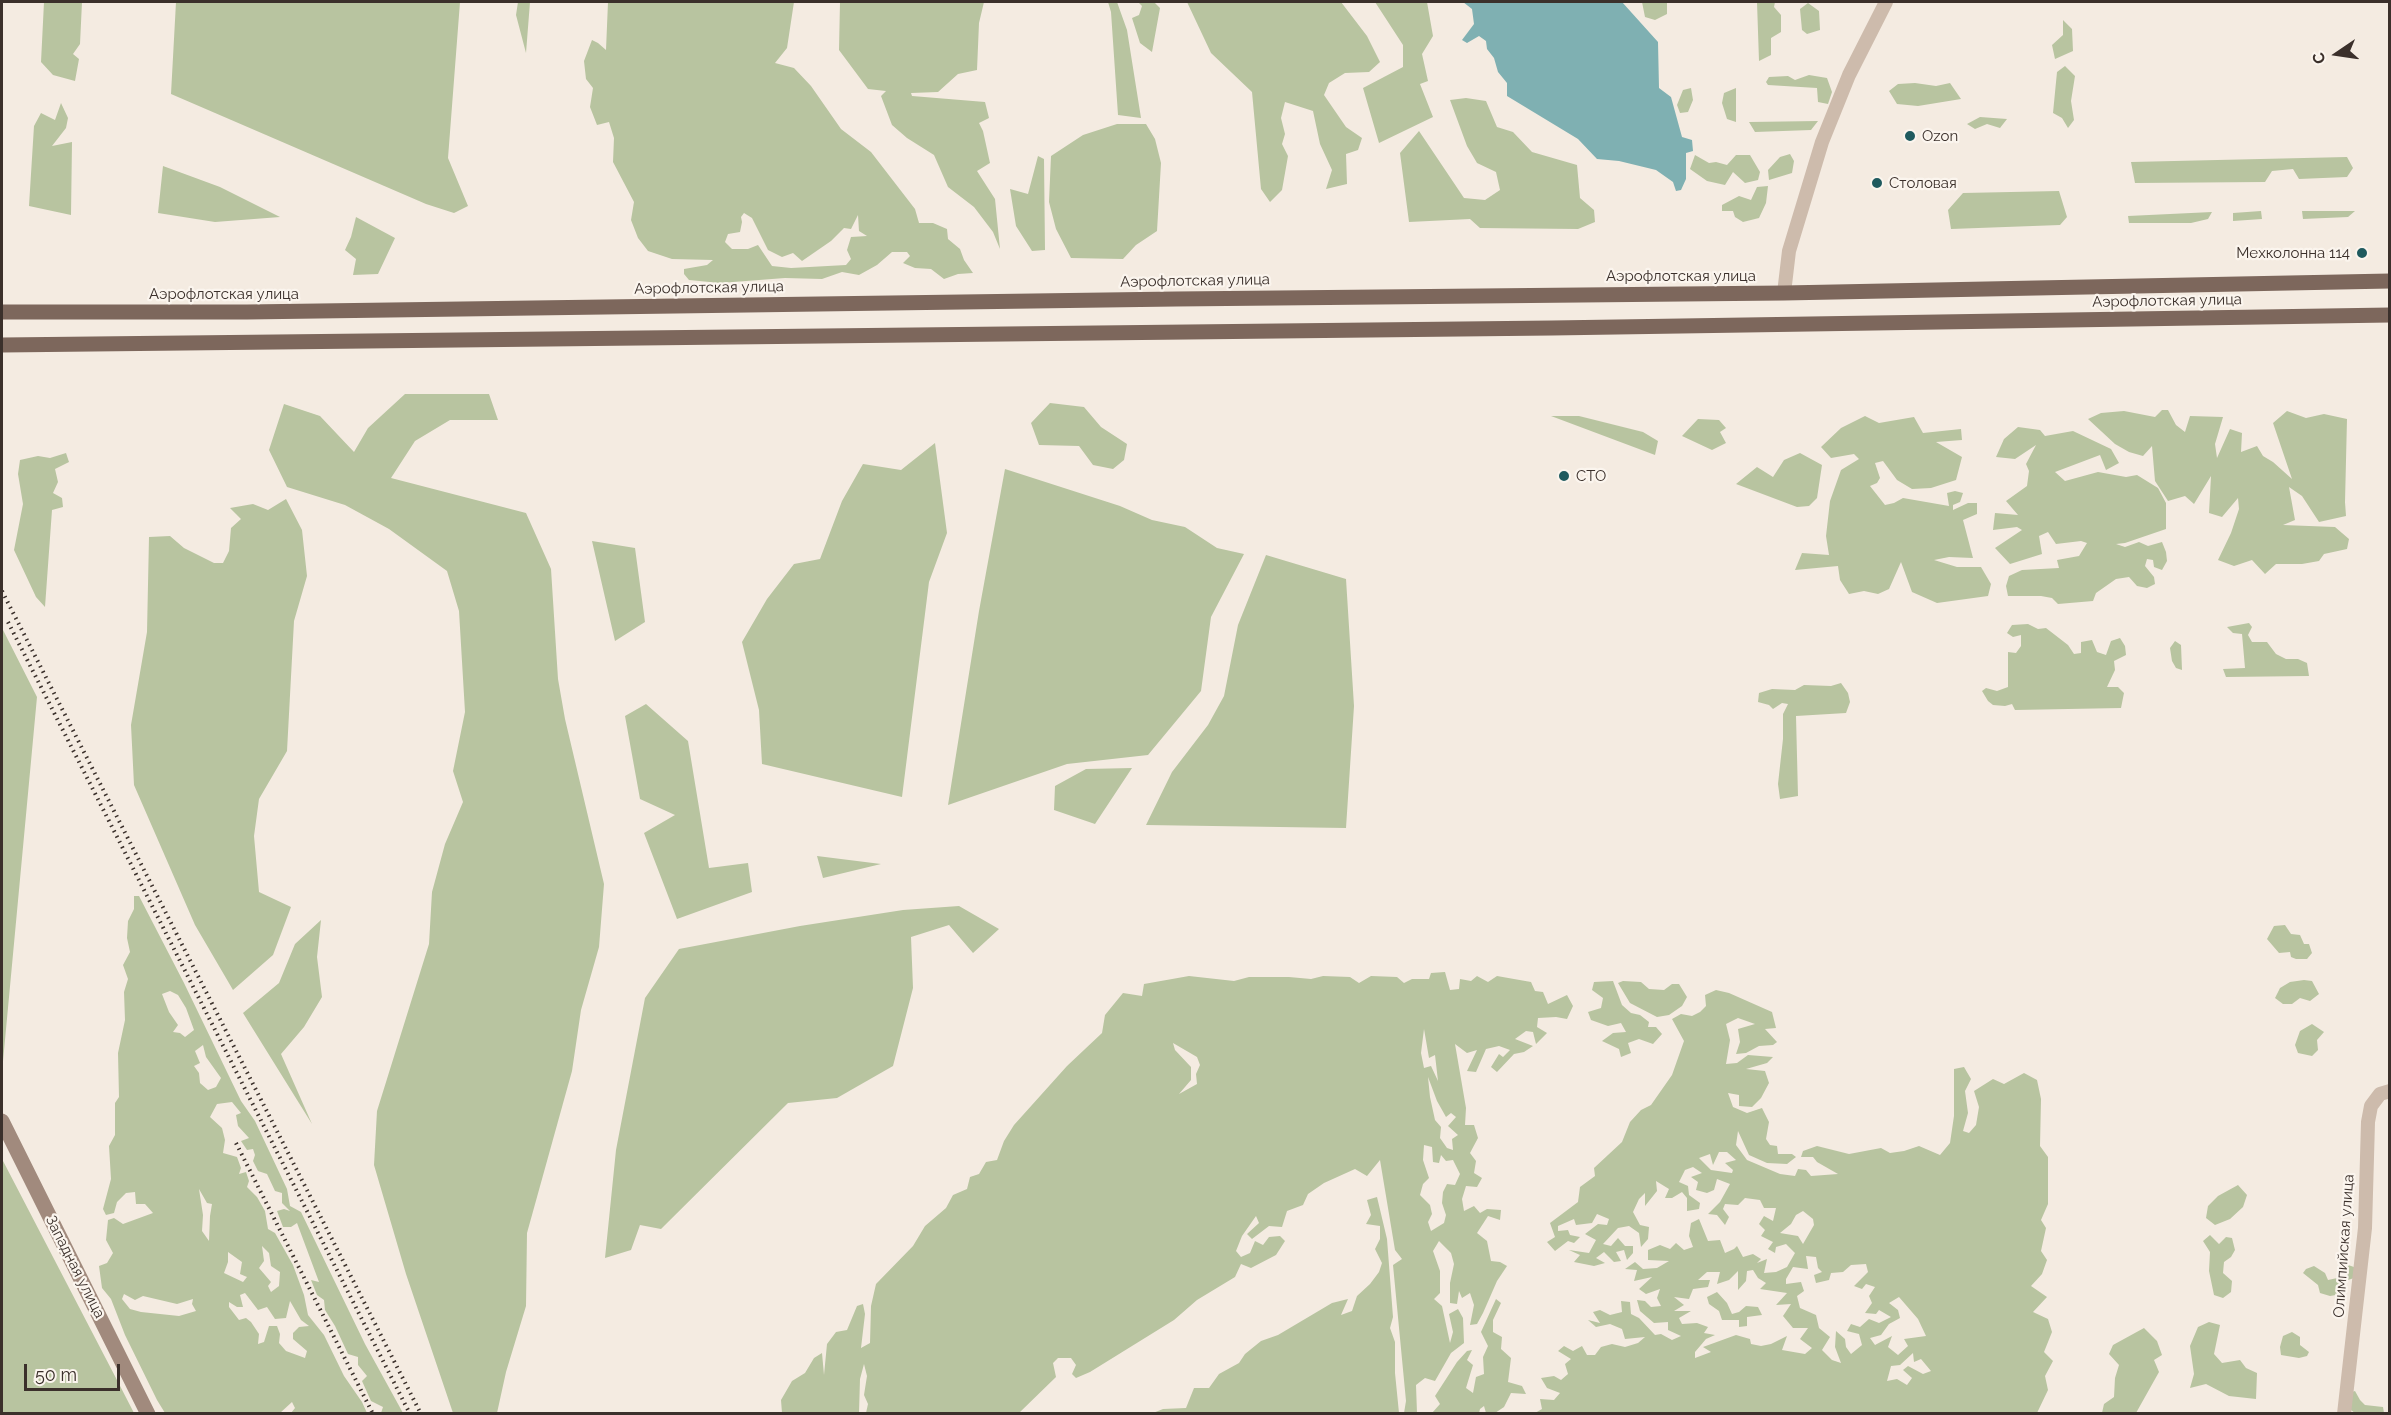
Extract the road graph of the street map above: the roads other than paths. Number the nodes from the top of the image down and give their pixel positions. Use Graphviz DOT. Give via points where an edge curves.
graph roads {
  1 [pos="1886,2"];
  2 [pos="2390,281"];
  3 [pos="1784,294"];
  4 [pos="2,312"];
  5 [pos="2390,315"];
  6 [pos="2,345"];
  7 [pos="2390,1091"];
  8 [pos="2,1121"];
  9 [pos="148,1413"];
  10 [pos="2344,1413"];
  1 -- 3 [label="street" via="1849,75 1822,142 1789,251"];
  2 -- 3 [label="main road, Аэрофлотская улица"];
  3 -- 4 [label="main road, Аэрофлотская улица"];
  5 -- 6 [label="main road, Аэрофлотская улица"];
  7 -- 10 [label="street, Олимпийская улица" via="2380,1094 2371,1106 2368,1122 2365,1228"];
  8 -- 9 [label="street, Западная улица"];
}
